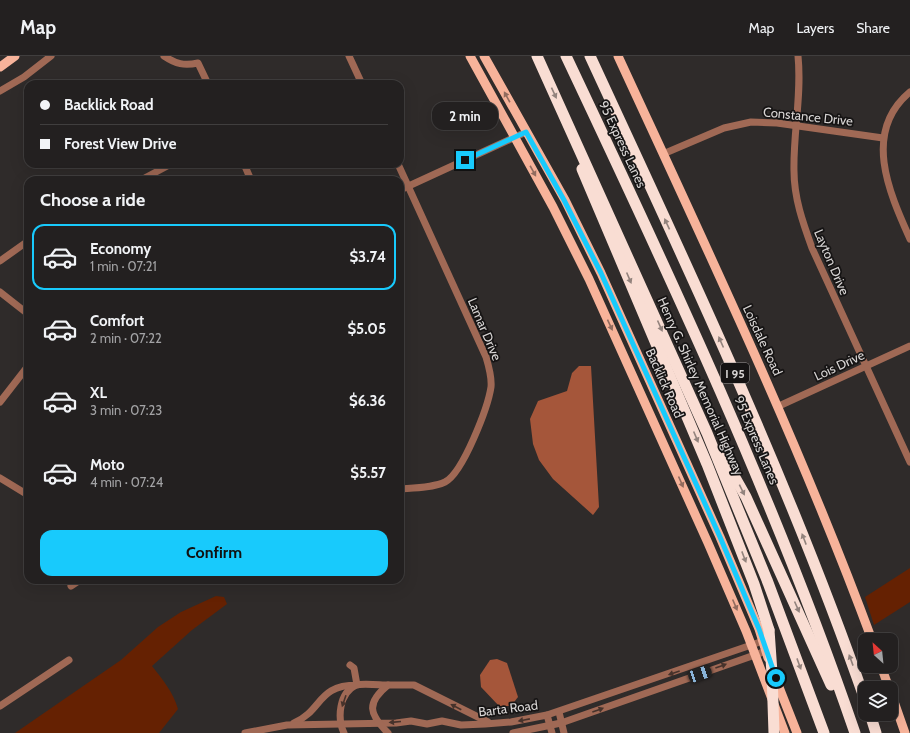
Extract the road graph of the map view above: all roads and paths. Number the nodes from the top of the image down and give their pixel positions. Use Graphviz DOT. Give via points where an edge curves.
graph roads {
  1 [pos="15,56"];
  2 [pos="51,56"];
  3 [pos="164,56"];
  4 [pos="349,56"];
  5 [pos="470,56"];
  6 [pos="484,56"];
  7 [pos="537,56"];
  8 [pos="566,56"];
  9 [pos="590,56"];
  10 [pos="618,56"];
  11 [pos="798,56"];
  12 [pos="199,59"];
  13 [pos="0,67"];
  14 [pos="207,80"];
  15 [pos="360,80"];
  16 [pos="0,91"];
  17 [pos="910,92"];
  18 [pos="562,112"];
  19 [pos="797,126"];
  20 [pos="526,132"];
  21 [pos="514,137"];
  22 [pos="883,138"];
  23 [pos="663,154"];
  24 [pos="164,168"];
  25 [pos="148,176"];
  26 [pos="404,177"];
  27 [pos="408,186"];
  28 [pos="404,188"];
  29 [pos="910,239"];
  30 [pos="24,245"];
  31 [pos="0,261"];
  32 [pos="0,292"];
  33 [pos="24,311"];
  34 [pos="910,346"];
  35 [pos="866,366"];
  36 [pos="24,371"];
  37 [pos="0,402"];
  38 [pos="779,406"];
  39 [pos="707,433"];
  40 [pos="910,461"];
  41 [pos="0,478"];
  42 [pos="404,489"];
  43 [pos="24,493"];
  44 [pos="74,584"];
  45 [pos="71,586"];
  46 [pos="869,633"];
  47 [pos="763,641"];
  48 [pos="751,646"];
  49 [pos="766,652"];
  50 [pos="754,656"];
  51 [pos="69,660"];
  52 [pos="350,665"];
  53 [pos="858,681"];
  54 [pos="357,685"];
  55 [pos="388,685"];
  56 [pos="0,706"];
  57 [pos="559,712"];
  58 [pos="898,713"];
  59 [pos="547,715"];
  60 [pos="872,721"];
  61 [pos="341,723"];
  62 [pos="378,723"];
  63 [pos="492,723"];
  64 [pos="562,723"];
  65 [pos="292,724"];
  66 [pos="551,730"];
  67 [pos="245,733"];
  68 [pos="344,733"];
  69 [pos="388,733"];
  70 [pos="512,733"];
  71 [pos="564,733"];
  72 [pos="774,733"];
  73 [pos="785,733"];
  74 [pos="796,733"];
  75 [pos="824,733"];
  76 [pos="852,733"];
  77 [pos="855,733"];
  78 [pos="876,733"];
  79 [pos="905,733"];
  1 -- 13 [label="main road"];
  2 -- 16 [label="street" via="24,78"];
  3 -- 12 [label="street" via="186,66"];
  4 -- 15 [label="street"];
  5 -- 21 [label="main road, Backlick Road"];
  20 -- 6 [label="main road, Backlick Road, one-way"];
  7 -- 18 [label="highway, Henry G. Shirley Memorial Highway, one-way"];
  8 -- 77 [label="highway, 95 Express Lanes" via="688,315 760,481 818,627"];
  53 -- 9 [label="highway, I 95, one-way" via="807,546 748,403"];
  10 -- 23 [label="main road, Loisdale Road"];
  11 -- 19 [label="street, Layton Drive" via="800,98"];
  12 -- 14 [label="street"];
  17 -- 22 [label="street" via="896,107"];
  18 -- 39 [label="highway, Henry G. Shirley Memorial Highway, one-way"];
  18 -- 72 [label="highway, one-way, bridge" via="588,187 707,464 754,584 769,630"];
  19 -- 22 [label="street, Constance Drive"];
  19 -- 23 [label="street, Constance Drive" via="766,122 736,125"];
  19 -- 35 [label="street, Layton Drive" via="794,173 801,219"];
  20 -- 21 [label="street"];
  20 -- 47 [label="main road, Backlick Road" via="601,273 720,537"];
  21 -- 27 [label="street"];
  21 -- 48 [label="main road, Backlick Road, one-way" via="553,207 588,279 708,543"];
  22 -- 29 [label="street" via="884,164 889,187"];
  23 -- 38 [label="main road, Loisdale Road"];
  24 -- 25 [label="street"];
  26 -- 27 [label="street, Lamar Drive"];
  27 -- 28 [label="street"];
  27 -- 42 [label="street, Lamar Drive" via="486,357 491,380 488,401 458,471 446,482"];
  30 -- 31 [label="street"];
  32 -- 33 [label="street"];
  34 -- 35 [label="street, Lois Drive"];
  35 -- 38 [label="street, Lois Drive"];
  35 -- 40 [label="street, Layton Drive"];
  36 -- 37 [label="street"];
  38 -- 46 [label="main road, Loisdale Road" via="834,538"];
  39 -- 75 [label="highway, Henry G. Shirley Memorial Highway, one-way" via="765,573"];
  39 -- 76 [label="highway, one-way" via="746,497"];
  41 -- 43 [label="street"];
  44 -- 45 [label="street"];
  47 -- 48 [label="street, Barta Road"];
  47 -- 49 [label="main road, Backlick Road"];
  48 -- 50 [label="main road, Backlick Road"];
  48 -- 57 [label="street, Barta Road, one-way"];
  49 -- 50 [label="street, Barta Road"];
  49 -- 74 [label="main road, Backlick Road"];
  64 -- 50 [label="street, Barta Road, one-way"];
  50 -- 73 [label="main road, Backlick Road"];
  51 -- 56 [label="street"];
  52 -- 54 [label="street" via="354,668"];
  54 -- 55 [label="street"];
  54 -- 61 [label="street, one-way" via="344,697"];
  54 -- 65 [label="street" via="338,686 329,691 302,720"];
  55 -- 62 [label="street" via="373,704 372,712"];
  63 -- 55 [label="street, one-way" via="414,686"];
  57 -- 59 [label="street, Barta Road"];
  57 -- 64 [label="street"];
  58 -- 79 [label="main road"];
  59 -- 63 [label="street, Barta Road, one-way"];
  59 -- 66 [label="street"];
  60 -- 78 [label="highway"];
  61 -- 62 [label="street, Barta Road"];
  61 -- 65 [label="street, Barta Road"];
  61 -- 68 [label="street"];
  63 -- 62 [label="street, Barta Road, one-way"];
  62 -- 69 [label="street"];
  64 -- 66 [label="street, Barta Road"];
  64 -- 71 [label="street"];
  65 -- 67 [label="street, Barta Road"];
  66 -- 70 [label="street, Barta Road"];
}
